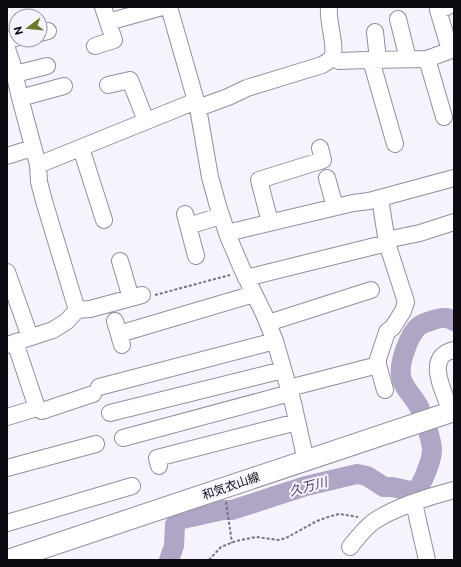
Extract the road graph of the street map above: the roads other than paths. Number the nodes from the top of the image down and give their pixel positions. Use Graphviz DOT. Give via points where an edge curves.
graph roads {
  1 [pos="162,7"];
  2 [pos="169,7"];
  3 [pos="329,7"];
  4 [pos="447,7"];
  5 [pos="106,14"];
  6 [pos="398,19"];
  7 [pos="375,32"];
  8 [pos="95,47"];
  9 [pos="7,49"];
  10 [pos="452,50"];
  11 [pos="332,57"];
  12 [pos="427,59"];
  13 [pos="375,60"];
  14 [pos="408,60"];
  15 [pos="47,66"];
  16 [pos="15,74"];
  17 [pos="108,85"];
  18 [pos="64,86"];
  19 [pos="20,98"];
  20 [pos="197,105"];
  21 [pos="444,117"];
  22 [pos="146,121"];
  23 [pos="395,144"];
  24 [pos="32,148"];
  25 [pos="81,148"];
  26 [pos="320,148"];
  27 [pos="7,156"];
  28 [pos="38,165"];
  29 [pos="327,178"];
  30 [pos="454,178"];
  31 [pos="380,198"];
  32 [pos="335,207"];
  33 [pos="98,215"];
  34 [pos="221,216"];
  35 [pos="270,222"];
  36 [pos="454,222"];
  37 [pos="227,233"];
  38 [pos="386,242"];
  39 [pos="196,256"];
  40 [pos="120,261"];
  41 [pos="7,272"];
  42 [pos="244,275"];
  43 [pos="371,290"];
  44 [pos="254,294"];
  45 [pos="77,310"];
  46 [pos="268,324"];
  47 [pos="119,333"];
  48 [pos="17,341"];
  49 [pos="275,341"];
  50 [pos="454,350"];
  51 [pos="378,365"];
  52 [pos="283,370"];
  53 [pos="289,390"];
  54 [pos="385,390"];
  55 [pos="37,408"];
  56 [pos="453,411"];
  57 [pos="110,413"];
  58 [pos="7,418"];
  59 [pos="297,422"];
  60 [pos="123,438"];
  61 [pos="96,444"];
  62 [pos="306,461"];
  63 [pos="160,466"];
  64 [pos="7,468"];
  65 [pos="132,486"];
  66 [pos="454,490"];
  67 [pos="414,503"];
  68 [pos="7,523"];
  69 [pos="350,547"];
  70 [pos="8,560"];
  71 [pos="427,560"];
  1 -- 5 [label="street"];
  2 -- 20 [label="street"];
  3 -- 11 [label="street"];
  4 -- 10 [label="street" via="438,10"];
  5 -- 8 [label="street" via="114,40"];
  6 -- 14 [label="street"];
  7 -- 13 [label="street"];
  9 -- 16 [label="street"];
  10 -- 12 [label="street"];
  11 -- 13 [label="street" via="339,62"];
  11 -- 20 [label="street" via="322,65"];
  12 -- 14 [label="street"];
  12 -- 21 [label="street"];
  13 -- 14 [label="street"];
  13 -- 23 [label="street"];
  15 -- 16 [label="street"];
  16 -- 19 [label="street"];
  17 -- 22 [label="street" via="130,80"];
  18 -- 19 [label="street"];
  19 -- 24 [label="street"];
  20 -- 22 [label="street"];
  20 -- 34 [label="street" via="210,177"];
  22 -- 25 [label="street"];
  24 -- 27 [label="street"];
  24 -- 28 [label="street"];
  25 -- 28 [label="street"];
  25 -- 33 [label="street"];
  26 -- 35 [label="street" via="323,160 282,166 259,180"];
  28 -- 45 [label="street" via="42,195"];
  29 -- 32 [label="street"];
  30 -- 31 [label="street"];
  31 -- 32 [label="street"];
  31 -- 38 [label="street"];
  32 -- 35 [label="street"];
  34 -- 37 [label="street"];
  34 -- 39 [label="street" via="187,220"];
  35 -- 37 [label="street"];
  36 -- 38 [label="street"];
  37 -- 42 [label="street"];
  38 -- 42 [label="street"];
  38 -- 51 [label="street" via="406,302 404,311 387,332"];
  40 -- 45 [label="street" via="136,296 90,309"];
  41 -- 48 [label="street"];
  42 -- 44 [label="street"];
  43 -- 46 [label="street"];
  44 -- 46 [label="street"];
  44 -- 47 [label="street"];
  45 -- 48 [label="street" via="67,321 53,330"];
  46 -- 49 [label="street"];
  48 -- 55 [label="street"];
  49 -- 52 [label="street"];
  49 -- 55 [label="street" via="96,390 77,405 42,411"];
  50 -- 56 [label="street" via="448,351 441,358 437,368"];
  51 -- 53 [label="street"];
  51 -- 54 [label="street"];
  52 -- 53 [label="street"];
  52 -- 57 [label="street"];
  53 -- 59 [label="street"];
  53 -- 60 [label="street"];
  55 -- 58 [label="street"];
  56 -- 62 [label="main road, 和気衣山線"];
  59 -- 62 [label="street"];
  59 -- 63 [label="street" via="157,458"];
  61 -- 64 [label="street"];
  62 -- 70 [label="main road, 和気衣山線"];
  65 -- 68 [label="street"];
  66 -- 67 [label="street"];
  67 -- 69 [label="street" via="374,521"];
  67 -- 71 [label="street"];
}
